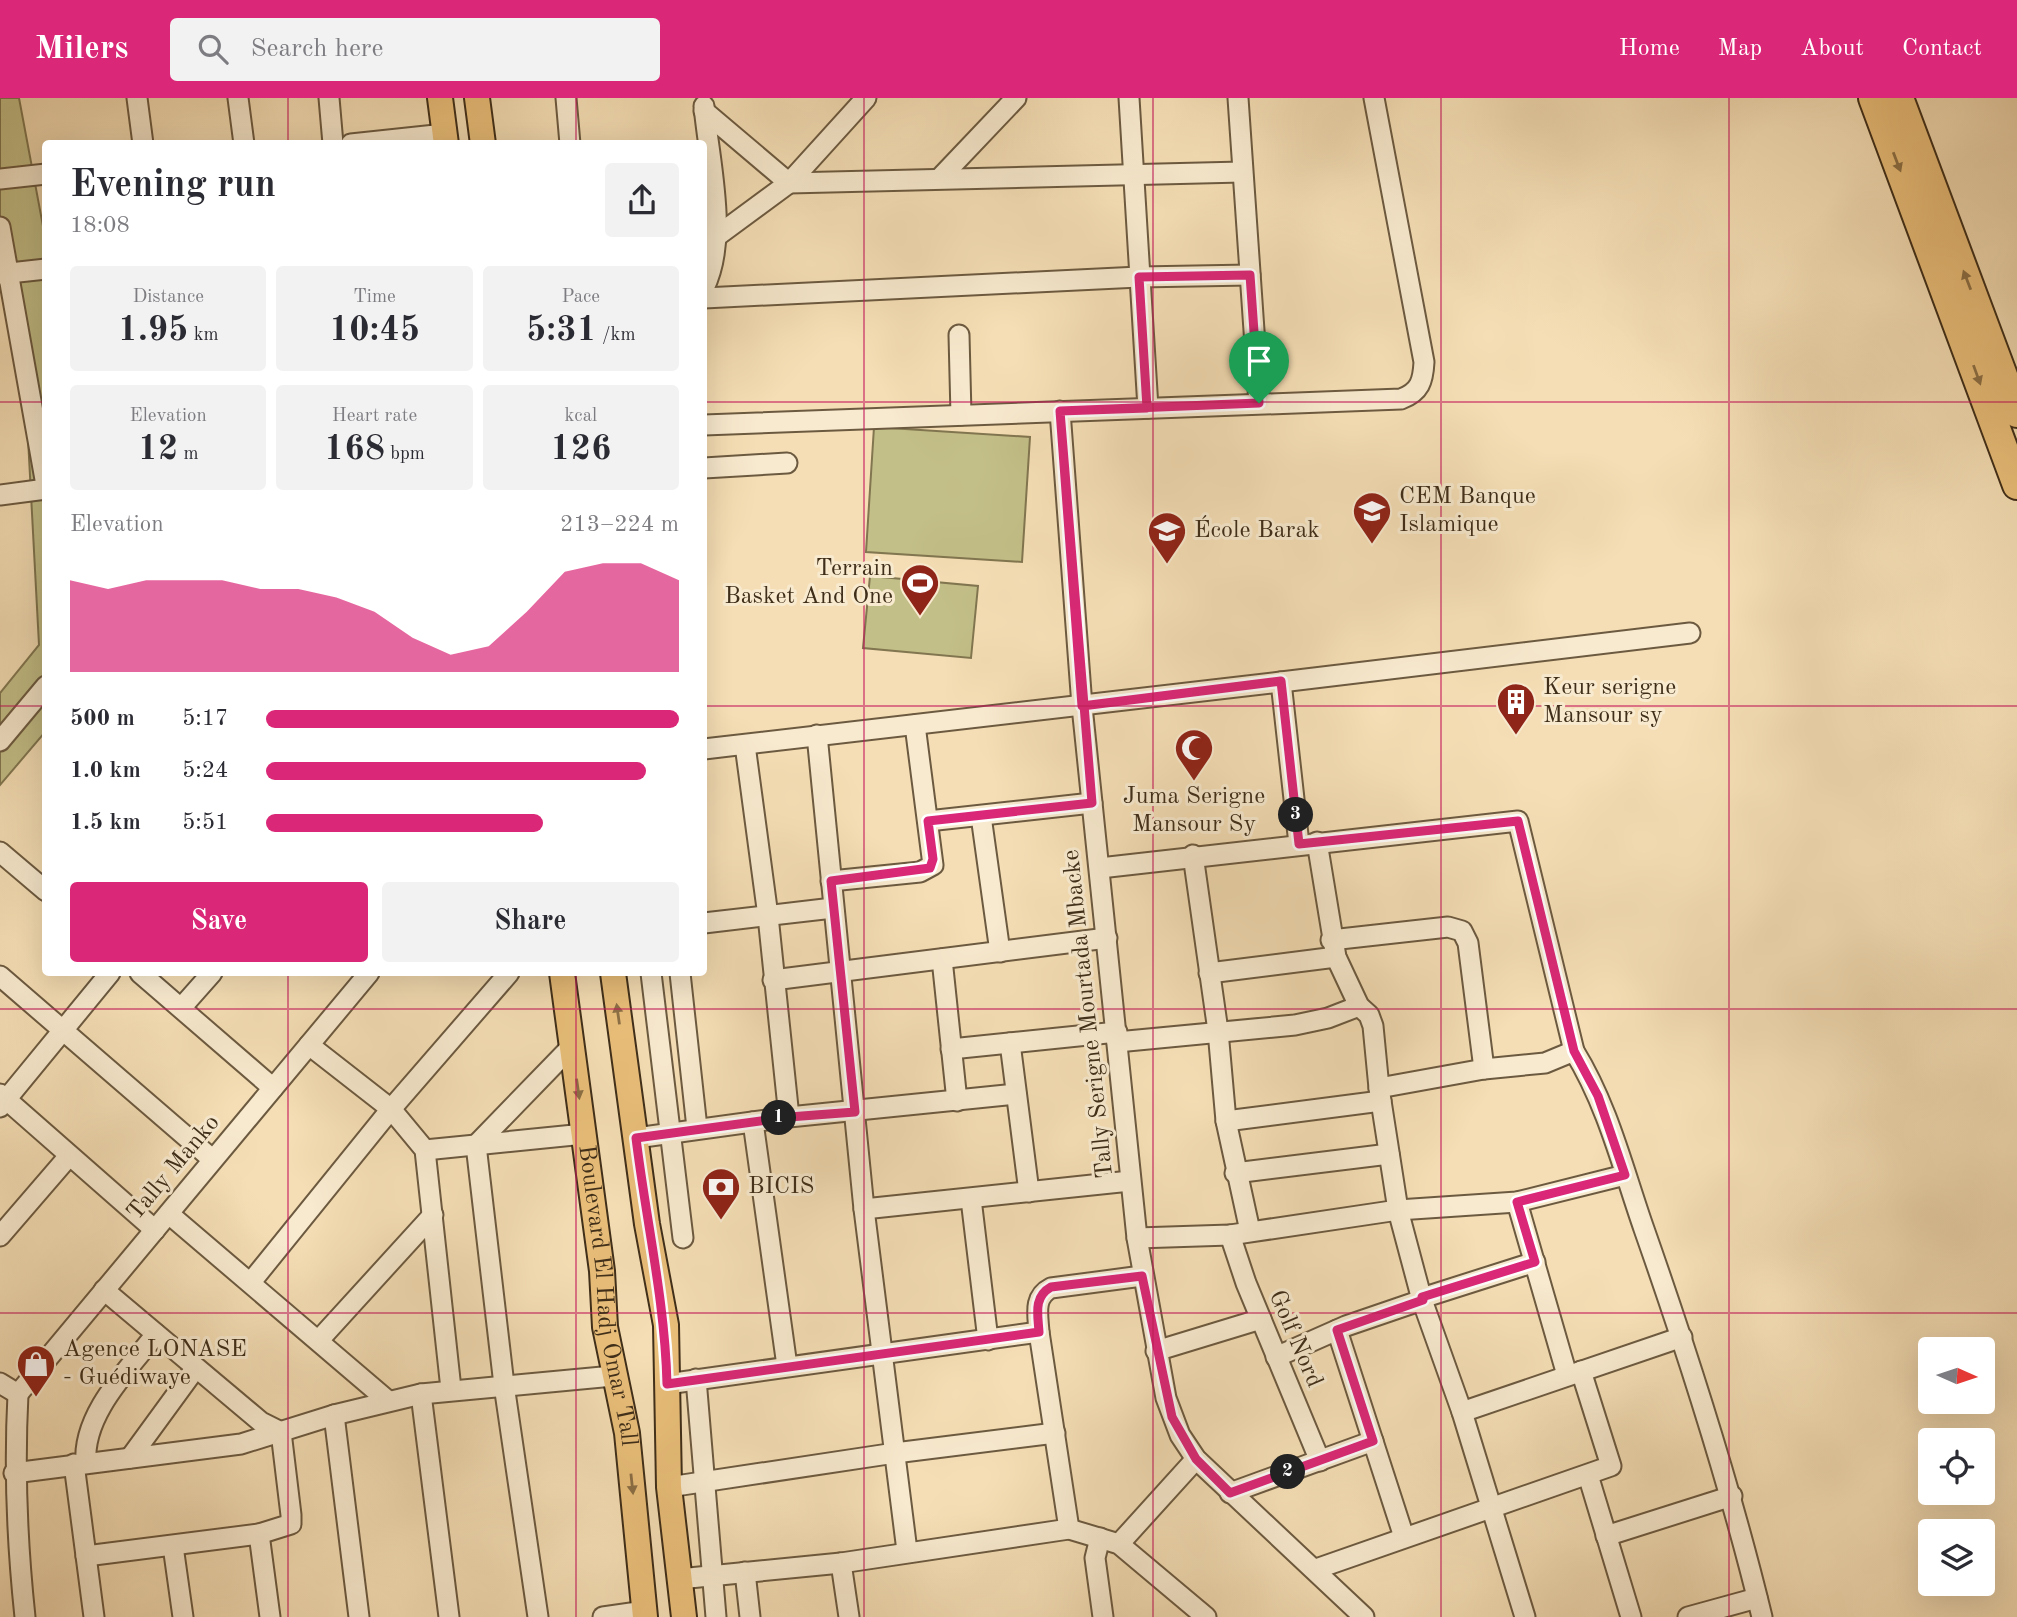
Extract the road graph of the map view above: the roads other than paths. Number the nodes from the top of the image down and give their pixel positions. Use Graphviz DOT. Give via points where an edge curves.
graph roads {
  1 [pos="138,98"];
  2 [pos="238,98"];
  3 [pos="328,98"];
  4 [pos="440,98"];
  5 [pos="477,98"];
  6 [pos="566,98"];
  7 [pos="866,98"];
  8 [pos="1016,98"];
  9 [pos="1129,98"];
  10 [pos="1238,98"];
  11 [pos="1374,98"];
  12 [pos="1873,98"];
  13 [pos="1899,98"];
  14 [pos="704,104"];
  15 [pos="446,139"];
  16 [pos="143,140"];
  17 [pos="243,140"];
  18 [pos="333,140"];
  19 [pos="427,140"];
  20 [pos="482,140"];
  21 [pos="570,140"];
  22 [pos="1242,172"];
  23 [pos="1133,173"];
  24 [pos="42,174"];
  25 [pos="940,178"];
  26 [pos="0,179"];
  27 [pos="789,183"];
  28 [pos="0,227"];
  29 [pos="717,236"];
  30 [pos="42,269"];
  31 [pos="4,273"];
  32 [pos="1250,275"];
  33 [pos="1139,277"];
  34 [pos="707,281"];
  35 [pos="707,298"];
  36 [pos="959,335"];
  37 [pos="1259,403"];
  38 [pos="1147,408"];
  39 [pos="1060,411"];
  40 [pos="2017,413"];
  41 [pos="961,415"];
  42 [pos="707,425"];
  43 [pos="42,456"];
  44 [pos="787,463"];
  45 [pos="707,468"];
  46 [pos="2017,485"];
  47 [pos="42,488"];
  48 [pos="0,495"];
  49 [pos="1690,633"];
  50 [pos="1281,681"];
  51 [pos="42,691"];
  52 [pos="1082,706"];
  53 [pos="915,725"];
  54 [pos="817,735"];
  55 [pos="0,741"];
  56 [pos="745,745"];
  57 [pos="707,749"];
  58 [pos="1092,803"];
  59 [pos="981,816"];
  60 [pos="928,821"];
  61 [pos="1308,843"];
  62 [pos="0,852"];
  63 [pos="1193,855"];
  64 [pos="1100,868"];
  65 [pos="831,881"];
  66 [pos="42,888"];
  67 [pos="833,908"];
  68 [pos="768,916"];
  69 [pos="707,923"];
  70 [pos="1107,938"];
  71 [pos="1334,949"];
  72 [pos="1000,952"];
  73 [pos="942,959"];
  74 [pos="839,971"];
  75 [pos="1209,973"];
  76 [pos="0,976"];
  77 [pos="108,976"];
  78 [pos="144,976"];
  79 [pos="209,976"];
  80 [pos="366,976"];
  81 [pos="506,976"];
  82 [pos="562,976"];
  83 [pos="613,976"];
  84 [pos="651,976"];
  85 [pos="680,976"];
  86 [pos="773,980"];
  87 [pos="1359,1006"];
  88 [pos="181,1008"];
  89 [pos="62,1031"];
  90 [pos="1218,1031"];
  91 [pos="1117,1037"];
  92 [pos="1010,1043"];
  93 [pos="309,1045"];
  94 [pos="572,1046"];
  95 [pos="951,1049"];
  96 [pos="1574,1051"];
  97 [pos="1484,1069"];
  98 [pos="273,1088"];
  99 [pos="1016,1094"];
  100 [pos="1380,1095"];
  101 [pos="2,1100"];
  102 [pos="957,1101"];
  103 [pos="391,1109"];
  104 [pos="855,1112"];
  105 [pos="789,1117"];
  106 [pos="1226,1121"];
  107 [pos="753,1122"];
  108 [pos="697,1128"];
  109 [pos="670,1132"];
  110 [pos="584,1134"];
  111 [pos="636,1138"];
  112 [pos="476,1145"];
  113 [pos="425,1150"];
  114 [pos="1389,1154"];
  115 [pos="69,1156"];
  116 [pos="212,1160"];
  117 [pos="1236,1173"];
  118 [pos="1625,1175"];
  119 [pos="1130,1181"];
  120 [pos="1029,1192"];
  121 [pos="971,1199"];
  122 [pos="1517,1202"];
  123 [pos="864,1209"];
  124 [pos="1398,1210"];
  125 [pos="169,1214"];
  126 [pos="433,1214"];
  127 [pos="155,1230"];
  128 [pos="1250,1231"];
  129 [pos="1230,1235"];
  130 [pos="0,1236"];
  131 [pos="683,1238"];
  132 [pos="1137,1238"];
  133 [pos="1535,1262"];
  134 [pos="1142,1276"];
  135 [pos="251,1282"];
  136 [pos="104,1290"];
  137 [pos="1422,1299"];
  138 [pos="1261,1319"];
  139 [pos="1337,1330"];
  140 [pos="1039,1332"];
  141 [pos="156,1334"];
  142 [pos="1682,1336"];
  143 [pos="319,1340"];
  144 [pos="988,1340"];
  145 [pos="1156,1351"];
  146 [pos="883,1354"];
  147 [pos="1276,1357"];
  148 [pos="787,1366"];
  149 [pos="195,1368"];
  150 [pos="1574,1373"];
  151 [pos="613,1376"];
  152 [pos="696,1379"];
  153 [pos="0,1382"];
  154 [pos="667,1384"];
  155 [pos="504,1385"];
  156 [pos="451,1389"];
  157 [pos="18,1394"];
  158 [pos="421,1394"];
  159 [pos="387,1400"];
  160 [pos="1462,1412"];
  161 [pos="334,1415"];
  162 [pos="281,1432"];
  163 [pos="1055,1433"];
  164 [pos="1373,1441"];
  165 [pos="895,1453"];
  166 [pos="130,1458"];
  167 [pos="1196,1459"];
  168 [pos="1320,1461"];
  169 [pos="80,1464"];
  170 [pos="14,1473"];
  171 [pos="1588,1475"];
  172 [pos="707,1481"];
  173 [pos="669,1487"];
  174 [pos="1230,1493"];
  175 [pos="1732,1496"];
  176 [pos="1490,1506"];
  177 [pos="1069,1529"];
  178 [pos="259,1534"];
  179 [pos="8,1536"];
  180 [pos="1606,1536"];
  181 [pos="1404,1537"];
  182 [pos="1100,1538"];
  183 [pos="1119,1544"];
  184 [pos="173,1546"];
  185 [pos="907,1551"];
  186 [pos="86,1556"];
  187 [pos="841,1563"];
  188 [pos="1316,1569"];
  189 [pos="745,1572"];
  190 [pos="712,1575"];
  191 [pos="679,1579"];
  192 [pos="1757,1598"];
  193 [pos="645,1614"];
  194 [pos="25,1617"];
  195 [pos="93,1617"];
  196 [pos="183,1617"];
  197 [pos="270,1617"];
  198 [pos="359,1617"];
  199 [pos="449,1617"];
  200 [pos="538,1617"];
  201 [pos="603,1617"];
  202 [pos="684,1617"];
  203 [pos="716,1617"];
  204 [pos="750,1617"];
  205 [pos="849,1617"];
  206 [pos="1103,1617"];
  207 [pos="1206,1617"];
  208 [pos="1364,1617"];
  209 [pos="1525,1617"];
  210 [pos="1631,1617"];
  211 [pos="1688,1617"];
  212 [pos="1762,1617"];
  1 -- 16 [label="street"];
  2 -- 17 [label="street"];
  3 -- 18 [label="street"];
  4 -- 15 [label="main road"];
  5 -- 20 [label="main road"];
  6 -- 21 [label="street"];
  7 -- 27 [label="street"];
  8 -- 25 [label="street"];
  9 -- 23 [label="street"];
  10 -- 22 [label="street"];
  11 -- 37 [label="street" via="1423,362 1419,388 1401,399"];
  12 -- 46 [label="highway, one-way"];
  40 -- 13 [label="highway, one-way"];
  14 -- 27 [label="street"];
  14 -- 29 [label="street"];
  15 -- 19 [label="street"];
  22 -- 23 [label="street"];
  22 -- 32 [label="street"];
  23 -- 25 [label="street"];
  23 -- 33 [label="street"];
  24 -- 26 [label="street"];
  25 -- 27 [label="street"];
  27 -- 29 [label="street"];
  28 -- 31 [label="street"];
  29 -- 34 [label="street"];
  30 -- 31 [label="street"];
  31 -- 43 [label="street"];
  32 -- 33 [label="street"];
  32 -- 37 [label="street"];
  33 -- 35 [label="street"];
  33 -- 38 [label="street"];
  36 -- 41 [label="street"];
  37 -- 38 [label="street"];
  38 -- 39 [label="street"];
  39 -- 41 [label="street"];
  39 -- 52 [label="street, Tally Serigne Mourtada Mbacke"];
  41 -- 42 [label="street"];
  44 -- 45 [label="street"];
  47 -- 48 [label="street"];
  49 -- 50 [label="street"];
  50 -- 52 [label="street"];
  50 -- 61 [label="street"];
  51 -- 55 [label="street"];
  52 -- 53 [label="street"];
  52 -- 58 [label="street, Tally Serigne Mourtada Mbacke"];
  53 -- 54 [label="street"];
  53 -- 60 [label="street"];
  54 -- 56 [label="street"];
  54 -- 65 [label="street"];
  56 -- 57 [label="street"];
  56 -- 68 [label="street"];
  58 -- 59 [label="street"];
  58 -- 64 [label="street, Tally Serigne Mourtada Mbacke"];
  59 -- 60 [label="street"];
  59 -- 72 [label="street"];
  60 -- 65 [label="street" via="930,868"];
  61 -- 63 [label="street"];
  61 -- 71 [label="street"];
  61 -- 96 [label="street" via="1518,821"];
  62 -- 66 [label="street"];
  63 -- 64 [label="street"];
  63 -- 75 [label="street"];
  64 -- 70 [label="street, Tally Serigne Mourtada Mbacke"];
  65 -- 67 [label="street"];
  67 -- 68 [label="street"];
  67 -- 74 [label="street"];
  68 -- 69 [label="street"];
  68 -- 86 [label="street"];
  70 -- 72 [label="street"];
  70 -- 91 [label="street, Tally Serigne Mourtada Mbacke"];
  71 -- 75 [label="street"];
  71 -- 87 [label="street"];
  71 -- 97 [label="street" via="1448,927 1462,931 1468,943"];
  72 -- 73 [label="street"];
  73 -- 74 [label="street"];
  73 -- 95 [label="street"];
  74 -- 86 [label="street"];
  74 -- 104 [label="street"];
  75 -- 90 [label="street"];
  76 -- 89 [label="street"];
  77 -- 89 [label="street"];
  78 -- 88 [label="street"];
  79 -- 88 [label="street"];
  80 -- 93 [label="street, Tally Manko"];
  81 -- 103 [label="street"];
  82 -- 94 [label="main road, Boulevard El Hadj Omar Tall"];
  111 -- 83 [label="main road, Boulevard El Hadj Omar Tall, one-way"];
  84 -- 109 [label="street"];
  85 -- 108 [label="street"];
  86 -- 105 [label="street"];
  87 -- 90 [label="street" via="1295,1025"];
  87 -- 100 [label="street" via="1373,1026"];
  88 -- 98 [label="street"];
  89 -- 101 [label="street"];
  89 -- 116 [label="street"];
  90 -- 91 [label="street"];
  90 -- 106 [label="street"];
  91 -- 92 [label="street"];
  91 -- 119 [label="street, Tally Serigne Mourtada Mbacke"];
  92 -- 95 [label="street"];
  92 -- 99 [label="street"];
  93 -- 98 [label="street, Tally Manko"];
  93 -- 103 [label="street"];
  94 -- 110 [label="main road, Boulevard El Hadj Omar Tall, one-way"];
  94 -- 112 [label="street"];
  95 -- 102 [label="street"];
  96 -- 97 [label="street" via="1545,1063"];
  96 -- 118 [label="street" via="1598,1096"];
  97 -- 100 [label="street"];
  98 -- 116 [label="street, Tally Manko"];
  99 -- 102 [label="street"];
  99 -- 120 [label="street"];
  100 -- 106 [label="street"];
  100 -- 114 [label="street"];
  101 -- 115 [label="street"];
  102 -- 104 [label="street"];
  103 -- 113 [label="street"];
  103 -- 135 [label="street"];
  104 -- 105 [label="street"];
  104 -- 123 [label="street"];
  105 -- 107 [label="street"];
  106 -- 117 [label="street"];
  107 -- 108 [label="street"];
  107 -- 148 [label="street"];
  108 -- 109 [label="street"];
  109 -- 111 [label="street"];
  109 -- 131 [label="street"];
  110 -- 112 [label="street"];
  110 -- 151 [label="main road, Boulevard El Hadj Omar Tall"];
  111 -- 154 [label="main road, Boulevard El Hadj Omar Tall" via="666,1325"];
  112 -- 113 [label="street"];
  112 -- 155 [label="street"];
  113 -- 126 [label="street"];
  114 -- 117 [label="street"];
  114 -- 124 [label="street"];
  115 -- 127 [label="street"];
  115 -- 130 [label="street"];
  116 -- 125 [label="street, Tally Manko"];
  117 -- 128 [label="street"];
  118 -- 122 [label="street"];
  118 -- 142 [label="street"];
  119 -- 120 [label="street"];
  119 -- 132 [label="street, Tally Serigne Mourtada Mbacke"];
  120 -- 121 [label="street"];
  121 -- 123 [label="street"];
  121 -- 144 [label="street"];
  122 -- 124 [label="street"];
  122 -- 133 [label="street"];
  123 -- 146 [label="street"];
  124 -- 128 [label="street"];
  124 -- 137 [label="street"];
  125 -- 127 [label="street, Tally Manko"];
  125 -- 135 [label="street"];
  126 -- 143 [label="street"];
  126 -- 156 [label="street"];
  127 -- 136 [label="street, Tally Manko"];
  128 -- 129 [label="street"];
  129 -- 132 [label="street"];
  129 -- 138 [label="street, Golf Nord"];
  132 -- 134 [label="street, Tally Serigne Mourtada Mbacke"];
  133 -- 137 [label="street"];
  133 -- 150 [label="street"];
  134 -- 140 [label="street" via="1051,1287 1038,1302"];
  134 -- 145 [label="street, Tally Serigne Mourtada Mbacke"];
  135 -- 143 [label="street"];
  136 -- 141 [label="street"];
  136 -- 157 [label="street, Tally Manko"];
  137 -- 139 [label="street"];
  137 -- 160 [label="street"];
  138 -- 145 [label="street"];
  138 -- 147 [label="street, Golf Nord"];
  139 -- 147 [label="street"];
  139 -- 164 [label="street"];
  140 -- 144 [label="street"];
  140 -- 163 [label="street"];
  141 -- 149 [label="street"];
  141 -- 169 [label="street" via="108,1396"];
  142 -- 150 [label="street"];
  142 -- 175 [label="street"];
  143 -- 159 [label="street"];
  144 -- 146 [label="street"];
  145 -- 167 [label="street, Tally Serigne Mourtada Mbacke" via="1172,1417"];
  146 -- 148 [label="street"];
  146 -- 165 [label="street"];
  147 -- 168 [label="street, Golf Nord"];
  148 -- 152 [label="street"];
  149 -- 162 [label="street" via="261,1422"];
  149 -- 166 [label="street"];
  150 -- 160 [label="street"];
  150 -- 171 [label="street" via="1612,1463"];
  151 -- 155 [label="street"];
  151 -- 193 [label="main road, Boulevard El Hadj Omar Tall, one-way" via="626,1433"];
  152 -- 154 [label="street"];
  152 -- 172 [label="street"];
  153 -- 157 [label="street"];
  154 -- 173 [label="main road, Boulevard El Hadj Omar Tall"];
  155 -- 156 [label="street"];
  155 -- 200 [label="street"];
  156 -- 158 [label="street"];
  157 -- 170 [label="street"];
  158 -- 159 [label="street"];
  158 -- 199 [label="street"];
  159 -- 161 [label="street"];
  160 -- 176 [label="street"];
  161 -- 162 [label="street"];
  161 -- 198 [label="street"];
  162 -- 166 [label="street" via="241,1444"];
  162 -- 178 [label="street" via="291,1524"];
  163 -- 165 [label="street"];
  163 -- 177 [label="street"];
  164 -- 168 [label="street"];
  164 -- 181 [label="street"];
  165 -- 172 [label="street"];
  165 -- 185 [label="street"];
  166 -- 169 [label="street"];
  167 -- 174 [label="street, Tally Serigne Mourtada Mbacke"];
  167 -- 183 [label="street"];
  168 -- 174 [label="street"];
  169 -- 170 [label="street"];
  169 -- 186 [label="street"];
  170 -- 179 [label="street"];
  171 -- 176 [label="street"];
  171 -- 180 [label="street"];
  172 -- 173 [label="street"];
  172 -- 190 [label="street"];
  173 -- 191 [label="main road, Boulevard El Hadj Omar Tall"];
  174 -- 188 [label="street, Tally Serigne Mourtada Mbacke"];
  175 -- 180 [label="street"];
  175 -- 192 [label="street"];
  176 -- 181 [label="street"];
  176 -- 209 [label="street"];
  177 -- 182 [label="street"];
  177 -- 185 [label="street"];
  178 -- 184 [label="street"];
  178 -- 197 [label="street"];
  179 -- 194 [label="street"];
  180 -- 210 [label="street"];
  181 -- 188 [label="street"];
  182 -- 183 [label="street"];
  182 -- 206 [label="street" via="1095,1558"];
  183 -- 207 [label="street"];
  184 -- 186 [label="street"];
  184 -- 196 [label="street"];
  185 -- 187 [label="street"];
  186 -- 195 [label="street"];
  187 -- 189 [label="street"];
  187 -- 205 [label="street"];
  188 -- 208 [label="street, Tally Serigne Mourtada Mbacke"];
  189 -- 190 [label="street"];
  189 -- 204 [label="street"];
  190 -- 191 [label="street"];
  190 -- 203 [label="street"];
  191 -- 202 [label="main road, Boulevard El Hadj Omar Tall"];
  192 -- 211 [label="street"];
  192 -- 212 [label="street"];
  193 -- 201 [label="street"];
}
